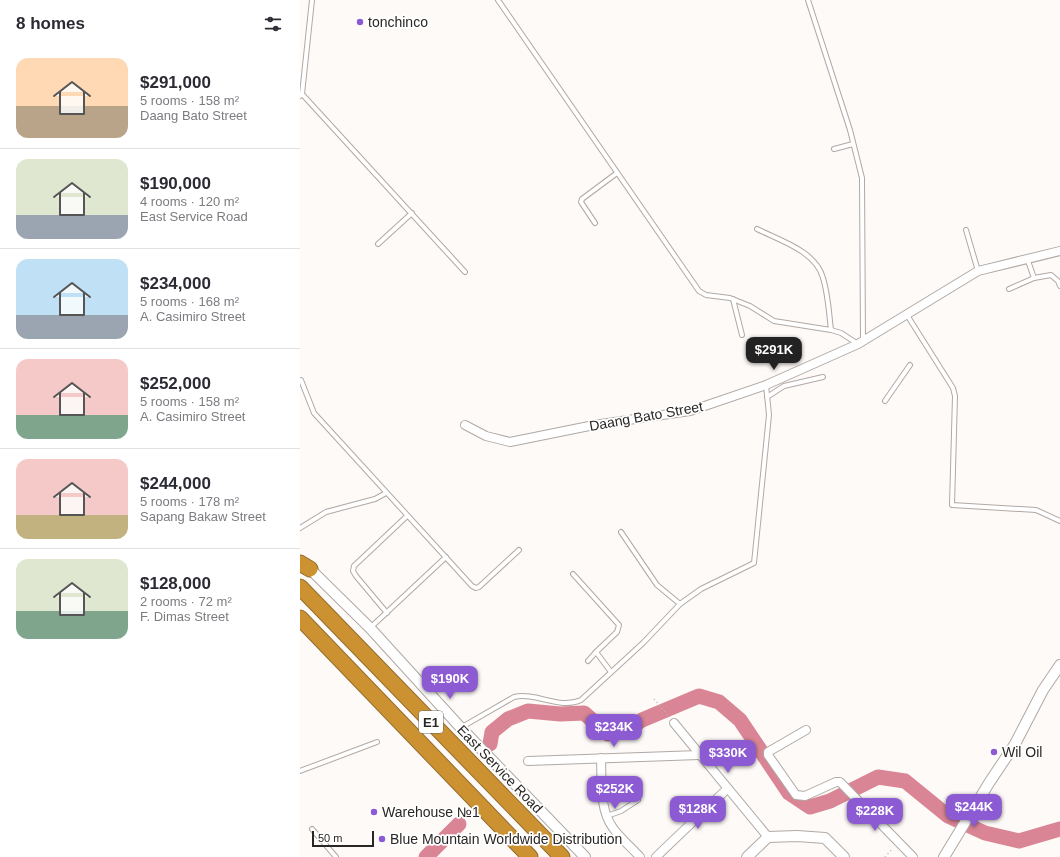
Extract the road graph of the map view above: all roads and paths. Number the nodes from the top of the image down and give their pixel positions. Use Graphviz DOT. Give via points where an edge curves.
graph roads {
  1 [pos="312,0"];
  2 [pos="498,0"];
  3 [pos="808,0"];
  4 [pos="301,95"];
  5 [pos="853,144"];
  6 [pos="834,149"];
  7 [pos="617,173"];
  8 [pos="412,213"];
  9 [pos="595,223"];
  10 [pos="757,229"];
  11 [pos="966,230"];
  12 [pos="378,244"];
  13 [pos="1060,251"];
  14 [pos="1027,258"];
  15 [pos="978,271"];
  16 [pos="465,272"];
  17 [pos="1034,278"];
  18 [pos="1060,286"];
  19 [pos="1009,289"];
  20 [pos="733,299"];
  21 [pos="907,315"];
  22 [pos="831,330"];
  23 [pos="742,335"];
  24 [pos="860,343"];
  25 [pos="910,365"];
  26 [pos="823,377"];
  27 [pos="300,380"];
  28 [pos="766,385"];
  29 [pos="767,397"];
  30 [pos="885,401"];
  31 [pos="465,425"];
  32 [pos="386,492"];
  33 [pos="407,516"];
  34 [pos="1060,521"];
  35 [pos="300,528"];
  36 [pos="621,532"];
  37 [pos="519,550"];
  38 [pos="446,557"];
  39 [pos="303,563"];
  40 [pos="574,574"];
  41 [pos="300,587"];
  42 [pos="680,604"];
  43 [pos="387,613"];
  44 [pos="300,618"];
  45 [pos="370,628"];
  46 [pos="596,652"];
  47 [pos="588,661"];
  48 [pos="1060,665"];
  49 [pos="611,672"];
  50 [pos="654,699"];
  51 [pos="674,723"];
  52 [pos="461,728"];
  53 [pos="806,730"];
  54 [pos="378,742"];
  55 [pos="699,755"];
  56 [pos="601,758"];
  57 [pos="528,761"];
  58 [pos="300,771"];
  59 [pos="727,789"];
  60 [pos="638,800"];
  61 [pos="607,816"];
  62 [pos="312,829"];
  63 [pos="768,837"];
  64 [pos="899,842"];
  65 [pos="839,855"];
  66 [pos="336,857"];
  67 [pos="530,857"];
  68 [pos="562,857"];
  69 [pos="584,857"];
  70 [pos="640,857"];
  71 [pos="656,857"];
  72 [pos="747,857"];
  73 [pos="885,857"];
  74 [pos="913,857"];
  75 [pos="944,857"];
  1 -- 4 [label="lane"];
  2 -- 7 [label="lane"];
  3 -- 5 [label="lane"];
  4 -- 8 [label="lane"];
  5 -- 6 [label="lane"];
  5 -- 24 [label="lane" via="862,178 863,198"];
  7 -- 9 [label="lane" via="582,199 581,202"];
  7 -- 20 [label="lane" via="699,291 706,295"];
  8 -- 12 [label="lane"];
  8 -- 16 [label="lane"];
  10 -- 22 [label="lane" via="806,255 817,266 823,277"];
  11 -- 15 [label="lane"];
  13 -- 14 [label="street, Daang Bato Street"];
  14 -- 15 [label="street, Daang Bato Street"];
  14 -- 17 [label="lane"];
  15 -- 21 [label="street, Daang Bato Street"];
  17 -- 18 [label="lane" via="1051,274"];
  17 -- 19 [label="lane"];
  20 -- 22 [label="lane" via="774,321"];
  20 -- 23 [label="lane"];
  21 -- 24 [label="street, Daang Bato Street"];
  21 -- 34 [label="lane" via="953,388 955,396 952,505 1036,510"];
  22 -- 24 [label="lane"];
  24 -- 28 [label="street, Daang Bato Street"];
  25 -- 30 [label="lane"];
  26 -- 29 [label="lane" via="784,386"];
  27 -- 32 [label="lane" via="314,413"];
  28 -- 29 [label="lane"];
  28 -- 31 [label="street, Daang Bato Street" via="690,411 594,425 510,442 486,436"];
  29 -- 42 [label="lane" via="769,415 755,561 746,568 701,589"];
  32 -- 33 [label="lane"];
  32 -- 35 [label="lane" via="375,499 326,512"];
  33 -- 38 [label="lane"];
  33 -- 43 [label="lane" via="354,566 356,576"];
  36 -- 42 [label="lane" via="657,585"];
  37 -- 38 [label="lane" via="476,588"];
  38 -- 43 [label="lane"];
  39 -- 45 [label="street, East Service Road"];
  40 -- 46 [label="lane" via="619,625 617,632"];
  41 -- 68 [label="highway, E1"];
  42 -- 49 [label="lane"];
  43 -- 45 [label="lane"];
  44 -- 67 [label="highway, E1"];
  45 -- 52 [label="street, East Service Road"];
  46 -- 47 [label="lane"];
  46 -- 49 [label="lane"];
  48 -- 75 [label="street" via="1043,690 1015,744 988,783"];
  49 -- 52 [label="lane" via="582,700 573,704 523,695 514,697"];
  50 -- 51 [label="path"];
  51 -- 55 [label="street"];
  52 -- 69 [label="street, East Service Road"];
  53 -- 64 [label="street" via="768,752 796,795 805,796 840,782"];
  54 -- 58 [label="lane"];
  55 -- 56 [label="street"];
  55 -- 59 [label="street"];
  56 -- 57 [label="street"];
  56 -- 61 [label="street" via="604,807"];
  59 -- 63 [label="street"];
  59 -- 71 [label="street"];
  60 -- 61 [label="lane"];
  61 -- 70 [label="street" via="612,827"];
  62 -- 66 [label="lane"];
  63 -- 65 [label="street" via="826,838"];
  63 -- 72 [label="street"];
  64 -- 73 [label="path"];
  64 -- 74 [label="street"];
}
